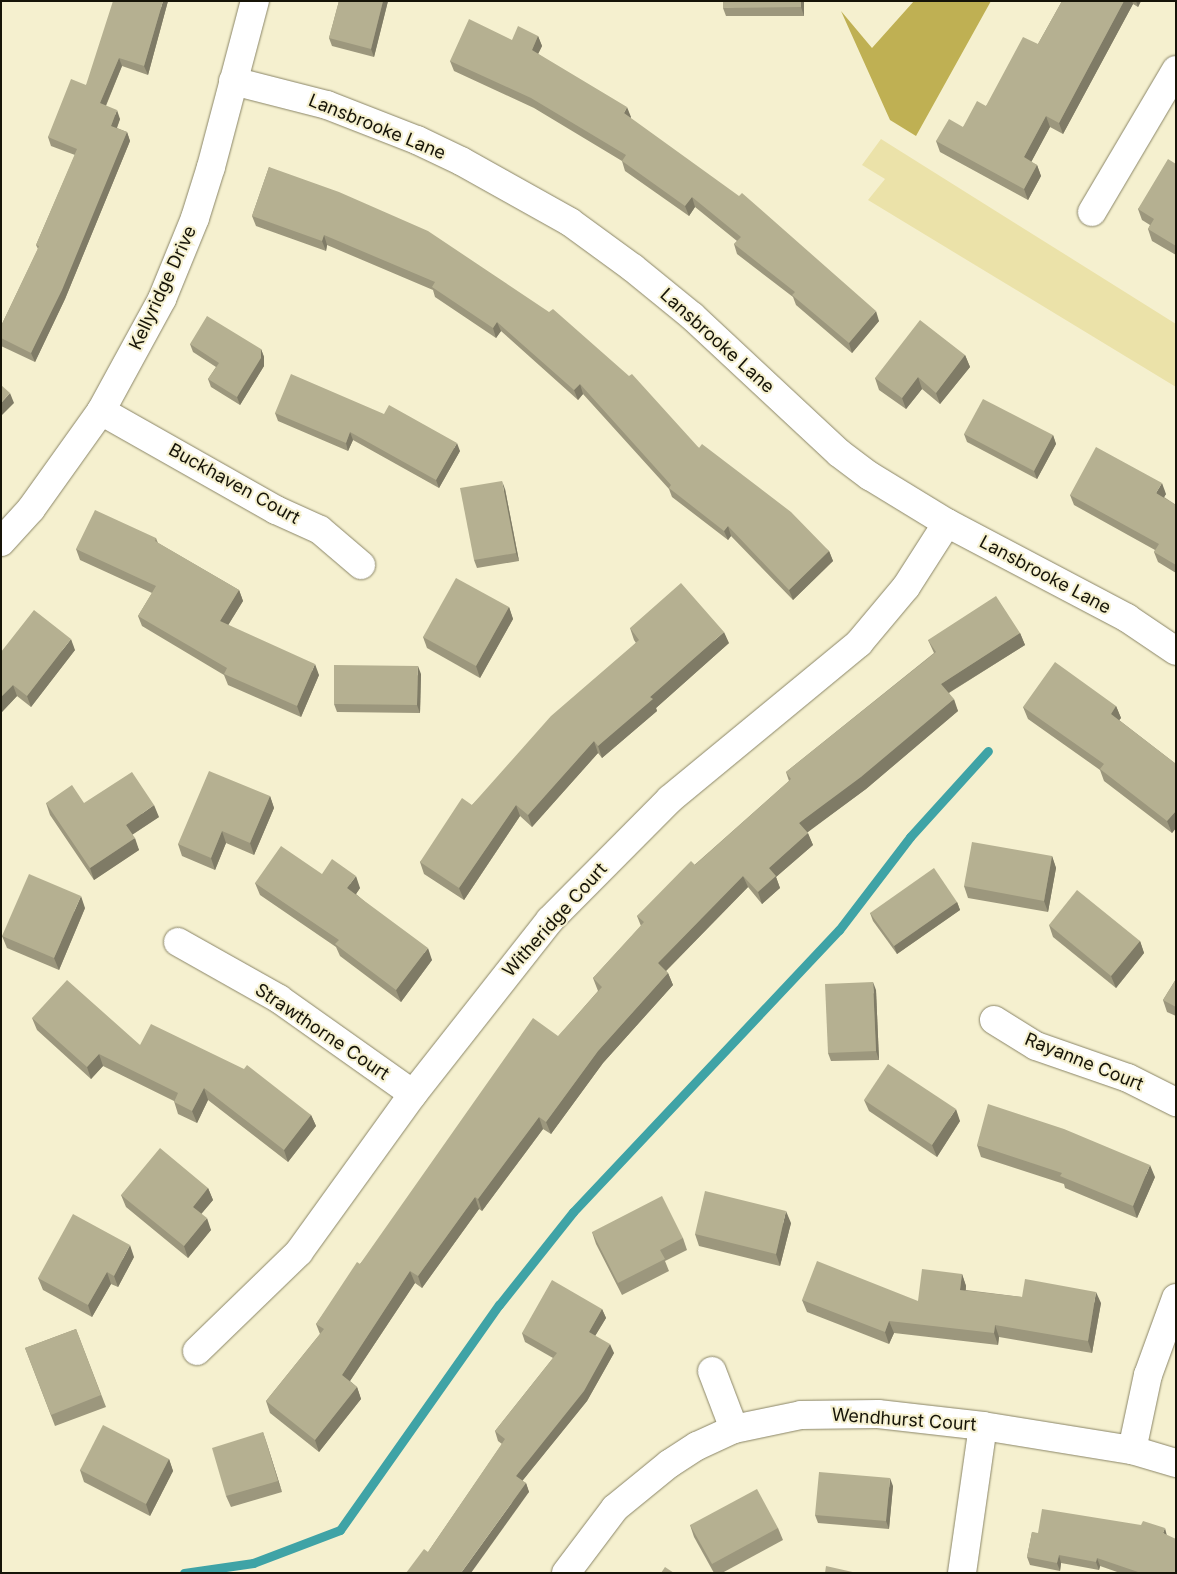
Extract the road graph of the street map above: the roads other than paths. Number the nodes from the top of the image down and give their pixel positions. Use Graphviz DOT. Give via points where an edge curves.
graph roads {
  1 [pos="254,1"];
  2 [pos="1176,70"];
  3 [pos="233,81"];
  4 [pos="1168,100"];
  5 [pos="1092,212"];
  6 [pos="101,411"];
  7 [pos="947,523"];
  8 [pos="1,542"];
  9 [pos="361,565"];
  10 [pos="1176,651"];
  11 [pos="178,942"];
  12 [pos="994,1020"];
  13 [pos="413,1094"];
  14 [pos="1176,1102"];
  15 [pos="1176,1298"];
  16 [pos="197,1351"];
  17 [pos="712,1371"];
  18 [pos="983,1426"];
  19 [pos="734,1429"];
  20 [pos="1132,1450"];
  21 [pos="1176,1463"];
  22 [pos="566,1573"];
  23 [pos="962,1573"];
  1 -- 3 [label="street, Kellyridge Drive"];
  2 -- 4 [label="street"];
  3 -- 6 [label="street, Kellyridge Drive" via="212,167 177,263 145,334"];
  3 -- 7 [label="street, Lansbrooke Lane" via="327,105 416,140 469,165 570,222 692,316 839,453"];
  4 -- 5 [label="street"];
  6 -- 8 [label="street, Kellyridge Drive" via="31,509"];
  6 -- 9 [label="street, Buckhaven Court" via="276,510 320,530"];
  7 -- 10 [label="street, Lansbrooke Lane" via="1053,577"];
  7 -- 13 [label="street, Witheridge Court" via="906,587 859,643 670,799 550,920"];
  11 -- 13 [label="street, Strawthorne Court" via="279,999"];
  12 -- 14 [label="street, Rayanne Court" via="1036,1046 1128,1078"];
  13 -- 16 [label="street, Witheridge Court" via="299,1252"];
  15 -- 20 [label="street" via="1148,1375"];
  17 -- 19 [label="street"];
  18 -- 19 [label="street, Wendhurst Court" via="838,1413 801,1415"];
  18 -- 20 [label="street, Wendhurst Court"];
  18 -- 23 [label="street"];
  19 -- 22 [label="street, Wendhurst Court" via="697,1446 629,1494 598,1526"];
  20 -- 21 [label="street, Wendhurst Court"];
}
